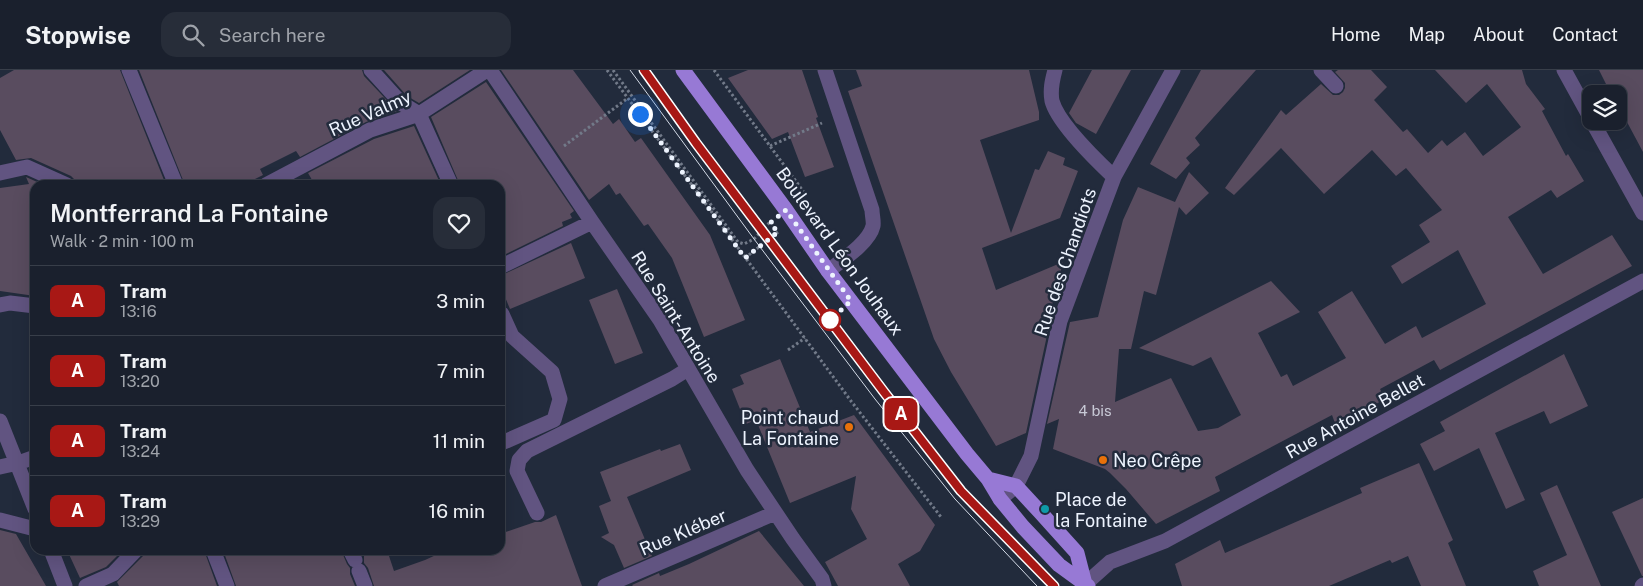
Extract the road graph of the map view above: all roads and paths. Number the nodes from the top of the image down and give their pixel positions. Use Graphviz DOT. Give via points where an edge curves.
graph roads {
  1 [pos="128,70"];
  2 [pos="371,70"];
  3 [pos="489,70"];
  4 [pos="607,70"];
  5 [pos="614,70"];
  6 [pos="683,70"];
  7 [pos="714,70"];
  8 [pos="825,70"];
  9 [pos="1055,70"];
  10 [pos="1173,70"];
  11 [pos="1321,70"];
  12 [pos="1564,70"];
  13 [pos="1336,86"];
  14 [pos="628,98"];
  15 [pos="1582,102"];
  16 [pos="419,114"];
  17 [pos="840,116"];
  18 [pos="1597,130"];
  19 [pos="770,146"];
  20 [pos="549,157"];
  21 [pos="1,170"];
  22 [pos="1114,177"];
  23 [pos="56,180"];
  24 [pos="174,180"];
  25 [pos="275,180"];
  26 [pos="449,180"];
  27 [pos="786,210"];
  28 [pos="1643,213"];
  29 [pos="592,222"];
  30 [pos="770,223"];
  31 [pos="745,258"];
  32 [pos="505,265"];
  33 [pos="828,271"];
  34 [pos="1643,281"];
  35 [pos="0,304"];
  36 [pos="30,305"];
  37 [pos="506,338"];
  38 [pos="805,338"];
  39 [pos="788,350"];
  40 [pos="688,369"];
  41 [pos="0,421"];
  42 [pos="505,442"];
  43 [pos="30,461"];
  44 [pos="0,467"];
  45 [pos="20,470"];
  46 [pos="988,479"];
  47 [pos="1016,486"];
  48 [pos="30,496"];
  49 [pos="1000,499"];
  50 [pos="537,513"];
  51 [pos="775,513"];
  52 [pos="941,517"];
  53 [pos="0,520"];
  54 [pos="30,528"];
  55 [pos="53,555"];
  56 [pos="131,555"];
  57 [pos="215,555"];
  58 [pos="355,560"];
  59 [pos="1085,585"];
  60 [pos="65,586"];
  61 [pos="86,586"];
  62 [pos="227,586"];
  63 [pos="365,586"];
  64 [pos="605,586"];
  65 [pos="824,586"];
  1 -- 24 [label="street"];
  2 -- 16 [label="street" via="401,103"];
  3 -- 16 [label="street, Rue Valmy"];
  3 -- 20 [label="street, Rue Saint-Antoine"];
  4 -- 14 [label="path"];
  5 -- 30 [label="path" via="738,242 744,244 754,239"];
  6 -- 27 [label="main road, Boulevard Léon Jouhaux"];
  7 -- 19 [label="path"];
  8 -- 17 [label="street"];
  9 -- 22 [label="street" via="1051,85 1057,114"];
  10 -- 22 [label="street, Rue des Chandiots"];
  11 -- 13 [label="street"];
  12 -- 15 [label="street"];
  14 -- 20 [label="path"];
  14 -- 31 [label="path"];
  16 -- 25 [label="street, Rue Valmy" via="370,130"];
  16 -- 26 [label="street"];
  17 -- 19 [label="path"];
  17 -- 33 [label="street" via="872,210 874,226 856,250"];
  18 -- 28 [label="street"];
  19 -- 27 [label="path" via="806,194"];
  20 -- 29 [label="street, Rue Saint-Antoine"];
  21 -- 23 [label="street" via="27,167"];
  22 -- 47 [label="street, Rue des Chandiots" via="1060,321 1031,456"];
  27 -- 30 [label="path"];
  27 -- 33 [label="main road, Boulevard Léon Jouhaux"];
  29 -- 32 [label="street"];
  29 -- 40 [label="street, Rue Saint-Antoine" via="660,320"];
  30 -- 31 [label="path" via="778,232"];
  31 -- 38 [label="path"];
  33 -- 46 [label="main road, Boulevard Léon Jouhaux"];
  34 -- 59 [label="street, Rue Antoine Bellet" via="1165,541 1110,562"];
  35 -- 36 [label="street"];
  37 -- 42 [label="street" via="552,372 560,399 554,420"];
  38 -- 39 [label="path"];
  38 -- 52 [label="path"];
  40 -- 50 [label="street" via="527,451 519,460 518,471"];
  40 -- 51 [label="street, Rue Saint-Antoine"];
  41 -- 45 [label="street"];
  43 -- 45 [label="street"];
  44 -- 45 [label="street"];
  45 -- 48 [label="street"];
  46 -- 47 [label="main road"];
  46 -- 49 [label="main road"];
  47 -- 49 [label="street, Rue des Chandiots"];
  47 -- 59 [label="main road" via="1077,553"];
  49 -- 59 [label="main road" via="1059,565"];
  51 -- 64 [label="street, Rue Kléber"];
  51 -- 65 [label="street, Rue Saint-Antoine"];
  53 -- 54 [label="street"];
  55 -- 60 [label="street"];
  56 -- 61 [label="street" via="113,574"];
  57 -- 62 [label="street"];
  58 -- 63 [label="street"];
}
